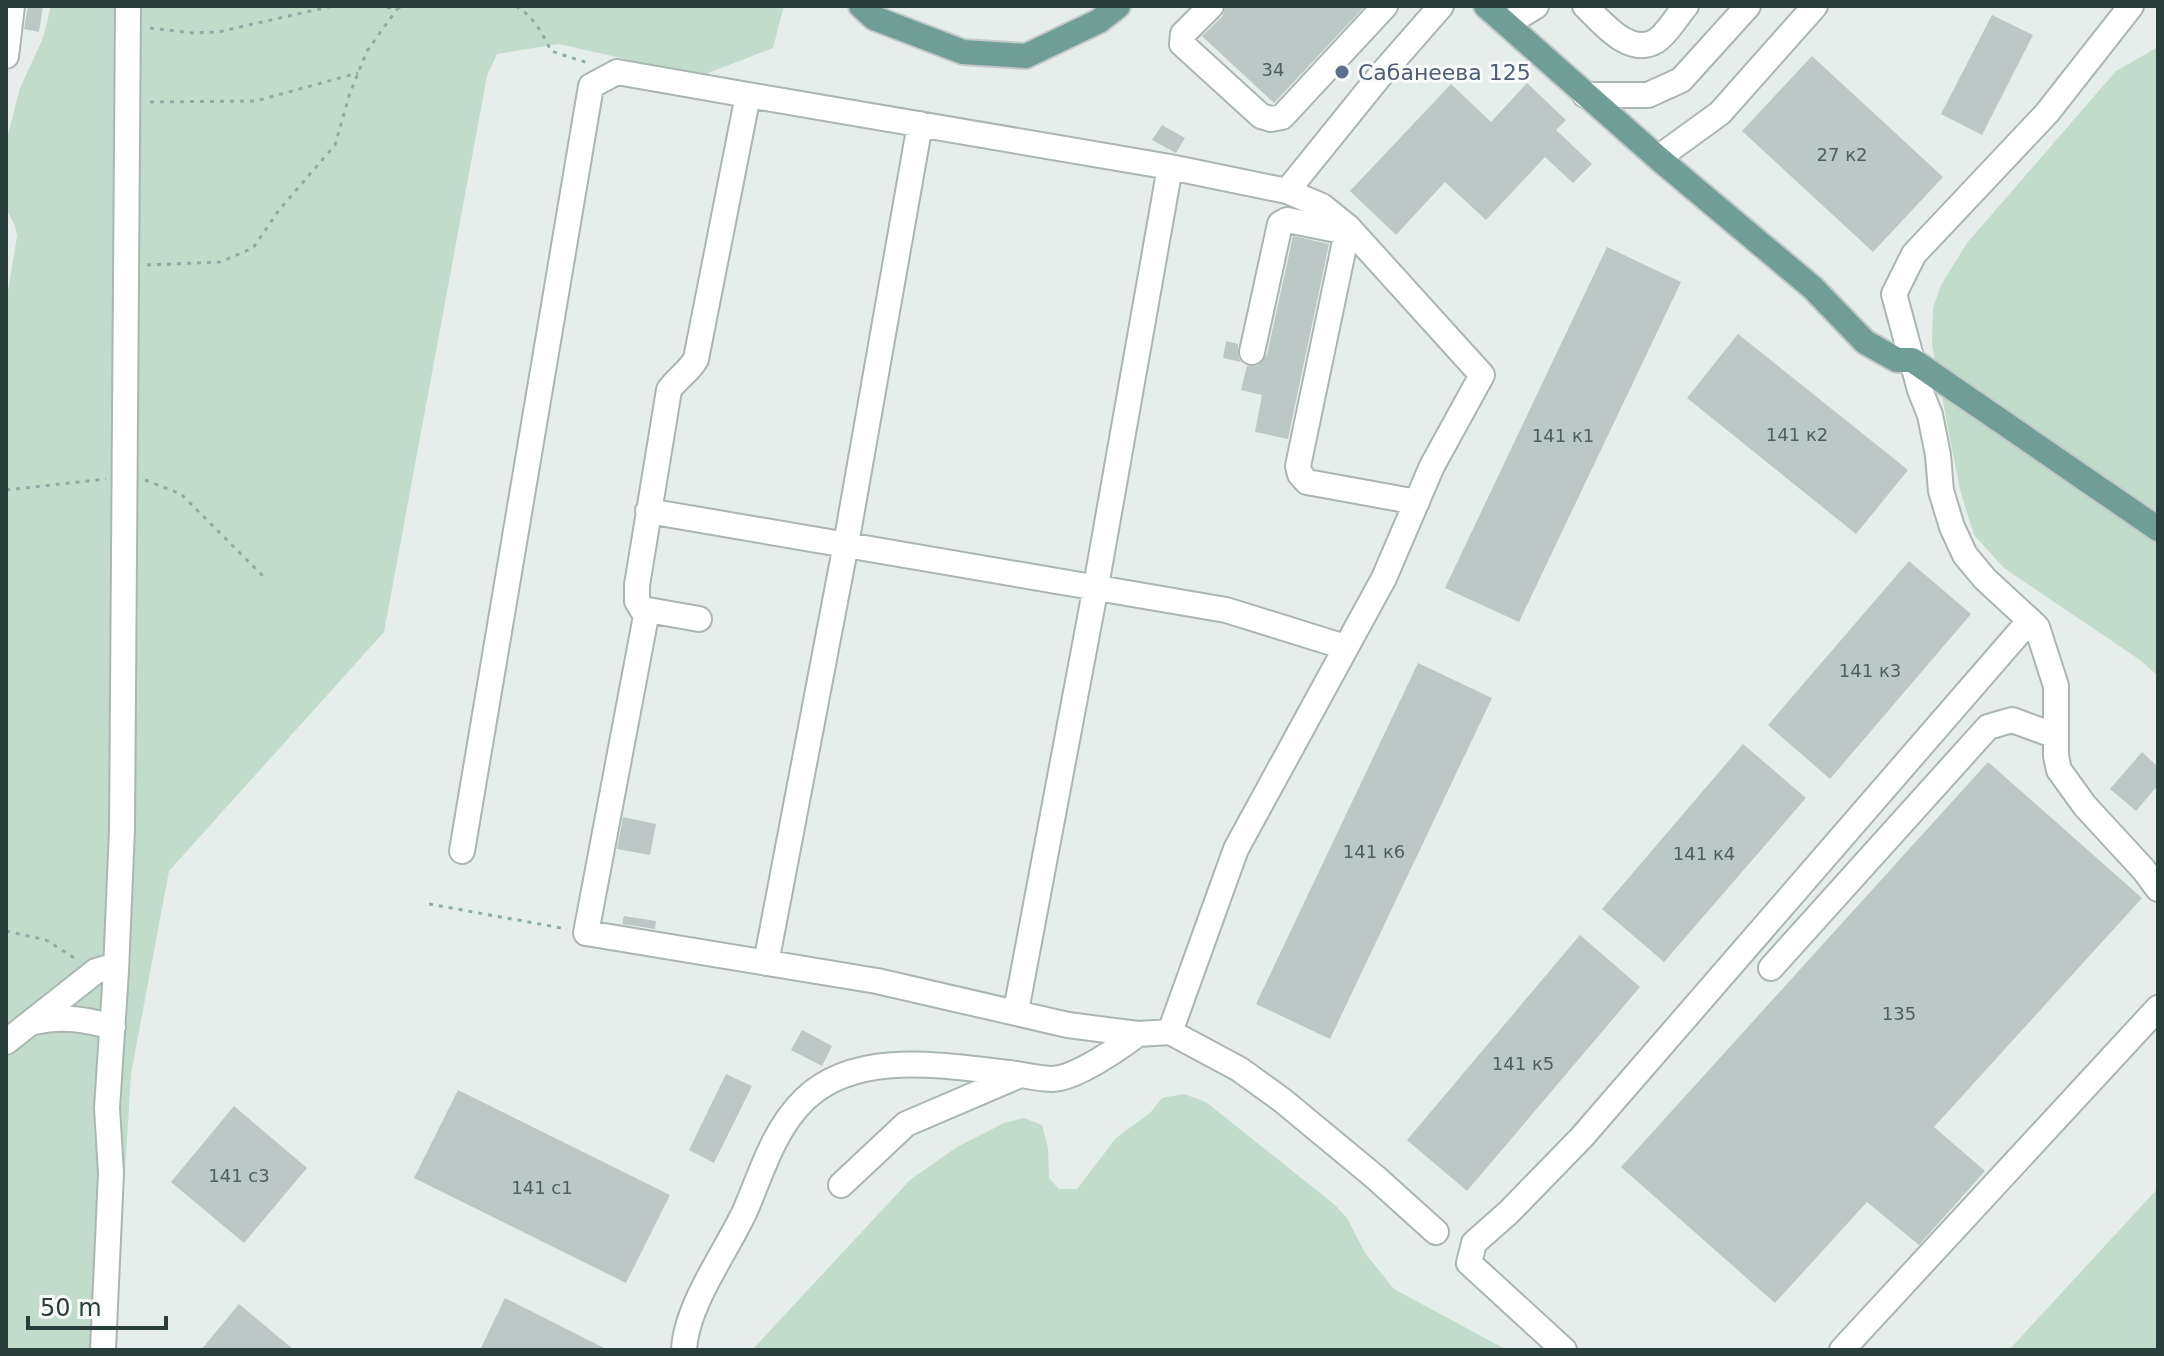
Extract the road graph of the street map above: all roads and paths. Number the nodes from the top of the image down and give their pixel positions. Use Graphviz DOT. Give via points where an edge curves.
graph roads {
  1 [pos="12,6"];
  2 [pos="333,6"];
  3 [pos="377,6"];
  4 [pos="402,6"];
  5 [pos="516,6"];
  6 [pos="861,6"];
  7 [pos="1118,6"];
  8 [pos="1211,6"];
  9 [pos="1385,6"];
  10 [pos="1441,6"];
  11 [pos="1486,6"];
  12 [pos="1536,6"];
  13 [pos="1585,6"];
  14 [pos="1686,6"];
  15 [pos="1748,6"];
  16 [pos="1815,6"];
  17 [pos="2131,6"];
  18 [pos="397,9"];
  19 [pos="127,15"];
  20 [pos="1507,24"];
  21 [pos="6,56"];
  22 [pos="617,72"];
  23 [pos="358,73"];
  24 [pos="748,95"];
  25 [pos="1585,95"];
  26 [pos="126,101"];
  27 [pos="920,124"];
  28 [pos="1658,158"];
  29 [pos="1170,167"];
  30 [pos="1287,191"];
  31 [pos="1347,229"];
  32 [pos="126,266"];
  33 [pos="1252,352"];
  34 [pos="1912,360"];
  35 [pos="1417,502"];
  36 [pos="648,511"];
  37 [pos="2158,529"];
  38 [pos="846,544"];
  39 [pos="1096,586"];
  40 [pos="642,609"];
  41 [pos="699,619"];
  42 [pos="2034,624"];
  43 [pos="1345,647"];
  44 [pos="2056,736"];
  45 [pos="462,851"];
  46 [pos="2158,889"];
  47 [pos="429,904"];
  48 [pos="6,931"];
  49 [pos="586,933"];
  50 [pos="766,963"];
  51 [pos="1771,968"];
  52 [pos="106,971"];
  53 [pos="2158,1008"];
  54 [pos="1016,1011"];
  55 [pos="28,1024"];
  56 [pos="113,1027"];
  57 [pos="1170,1032"];
  58 [pos="1138,1034"];
  59 [pos="6,1042"];
  60 [pos="1020,1075"];
  61 [pos="841,1185"];
  62 [pos="1436,1232"];
  63 [pos="103,1350"];
  64 [pos="684,1350"];
  65 [pos="1564,1350"];
  66 [pos="1842,1350"];
  1 -- 21 [label="street"];
  2 -- 19 [label="path" via="218,32 193,33"];
  3 -- 18 [label="path"];
  4 -- 18 [label="path"];
  5 -- 22 [label="path" via="526,12 551,51"];
  6 -- 7 [label="main road" via="874,18 963,52 1026,56 1099,21"];
  8 -- 9 [label="street" via="1183,34 1182,44 1261,116 1271,119 1282,117"];
  10 -- 30 [label="street"];
  11 -- 20 [label="main road"];
  12 -- 20 [label="street"];
  13 -- 14 [label="street" via="1618,38 1635,44 1655,41"];
  15 -- 25 [label="street" via="1681,80 1648,95"];
  16 -- 28 [label="street" via="1720,113"];
  17 -- 34 [label="street" via="2047,113 1914,254 1894,294"];
  18 -- 23 [label="path"];
  19 -- 26 [label="street"];
  20 -- 25 [label="main road"];
  22 -- 24 [label="street"];
  22 -- 45 [label="street" via="591,86"];
  23 -- 26 [label="path" via="256,101"];
  23 -- 32 [label="path" via="335,145 253,248 220,262"];
  24 -- 27 [label="street"];
  24 -- 36 [label="street" via="696,359 669,390"];
  25 -- 28 [label="main road"];
  26 -- 32 [label="street"];
  27 -- 29 [label="street"];
  27 -- 38 [label="street"];
  28 -- 34 [label="main road" via="1813,288 1865,342 1897,360"];
  29 -- 30 [label="street"];
  29 -- 39 [label="street"];
  30 -- 31 [label="street" via="1322,206"];
  31 -- 33 [label="street" via="1287,220 1280,224"];
  31 -- 35 [label="street" via="1482,375"];
  31 -- 35 [label="street" via="1300,474 1307,482"];
  32 -- 52 [label="street" via="122,829"];
  34 -- 37 [label="main road"];
  34 -- 42 [label="street" via="1930,415 1952,527 1965,555 1985,579"];
  35 -- 43 [label="street" via="1392,562"];
  36 -- 38 [label="street"];
  36 -- 40 [label="street" via="637,585"];
  38 -- 39 [label="street"];
  38 -- 50 [label="street"];
  39 -- 43 [label="street" via="1226,610"];
  39 -- 54 [label="street"];
  40 -- 41 [label="street"];
  40 -- 49 [label="street" via="646,616"];
  42 -- 44 [label="street" via="2056,686"];
  42 -- 65 [label="street" via="1582,1137 1474,1243 1469,1263"];
  43 -- 57 [label="street" via="1236,849"];
  44 -- 46 [label="street" via="2059,770"];
  44 -- 51 [label="street" via="2012,720 1988,727"];
  47 -- 49 [label="path"];
  48 -- 52 [label="path" via="46,940"];
  49 -- 50 [label="street"];
  50 -- 54 [label="street"];
  52 -- 55 [label="street"];
  52 -- 56 [label="street"];
  53 -- 66 [label="street"];
  54 -- 58 [label="street" via="1068,1025"];
  55 -- 56 [label="street" via="53,1017"];
  55 -- 59 [label="street"];
  56 -- 63 [label="street"];
  57 -- 58 [label="street"];
  57 -- 62 [label="street" via="1271,1092"];
  58 -- 60 [label="street" via="1108,1055 1055,1079"];
  60 -- 61 [label="street" via="906,1124"];
  60 -- 64 [label="street" via="947,1066 864,1068 832,1079 805,1099 782,1127 703,1288"];
}
